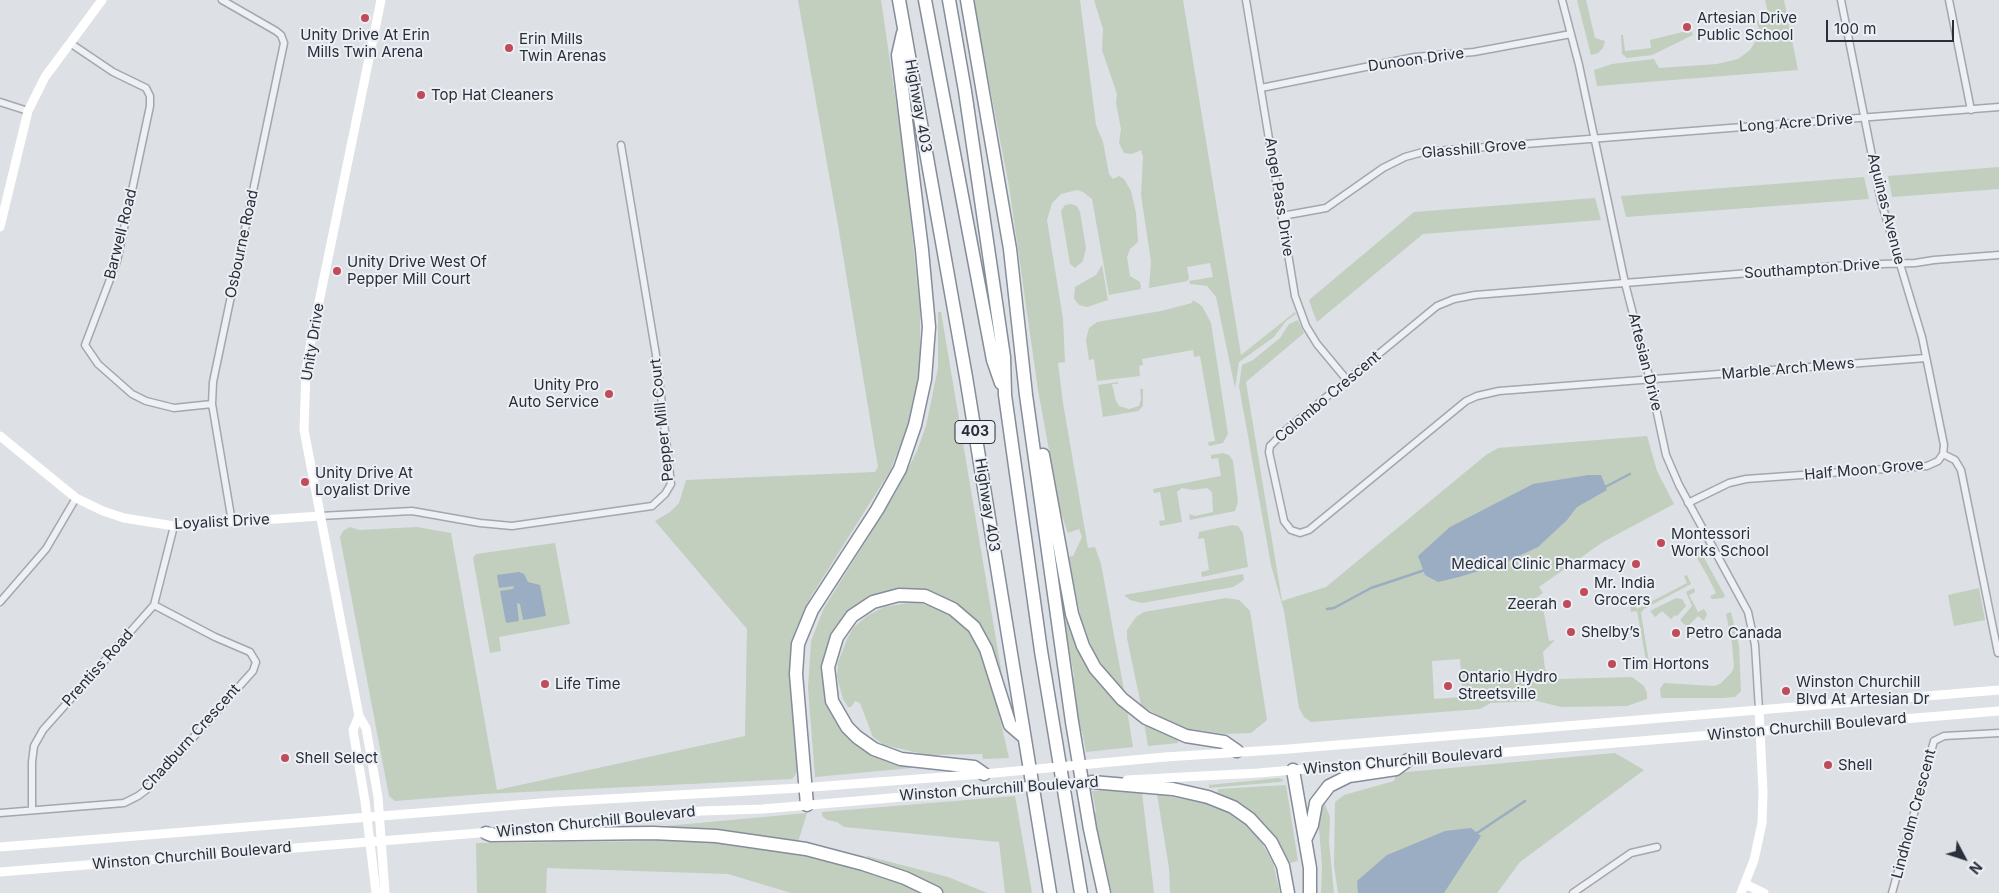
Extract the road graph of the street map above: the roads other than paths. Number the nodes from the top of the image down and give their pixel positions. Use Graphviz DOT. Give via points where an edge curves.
graph roads {
  1 [pos="102,0"];
  2 [pos="222,0"];
  3 [pos="381,0"];
  4 [pos="899,0"];
  5 [pos="925,0"];
  6 [pos="949,0"];
  7 [pos="967,0"];
  8 [pos="1249,0"];
  9 [pos="1562,0"];
  10 [pos="1841,0"];
  11 [pos="1949,0"];
  12 [pos="904,25"];
  13 [pos="1571,34"];
  14 [pos="70,43"];
  15 [pos="1261,88"];
  16 [pos="0,102"];
  17 [pos="1999,107"];
  18 [pos="1971,110"];
  19 [pos="28,111"];
  20 [pos="1865,118"];
  21 [pos="1593,139"];
  22 [pos="621,145"];
  23 [pos="1282,216"];
  24 [pos="0,227"];
  25 [pos="1999,254"];
  26 [pos="1898,264"];
  27 [pos="1625,284"];
  28 [pos="1926,358"];
  29 [pos="1347,380"];
  30 [pos="1650,380"];
  31 [pos="1005,395"];
  32 [pos="1026,395"];
  33 [pos="212,404"];
  34 [pos="0,436"];
  35 [pos="1943,454"];
  36 [pos="76,498"];
  37 [pos="1688,503"];
  38 [pos="320,516"];
  39 [pos="232,522"];
  40 [pos="174,526"];
  41 [pos="0,602"];
  42 [pos="154,605"];
  43 [pos="1998,653"];
  44 [pos="1999,690"];
  45 [pos="1758,710"];
  46 [pos="1999,711"];
  47 [pos="359,716"];
  48 [pos="1760,731"];
  49 [pos="1999,733"];
  50 [pos="1024,737"];
  51 [pos="1238,751"];
  52 [pos="1408,760"];
  53 [pos="1293,770"];
  54 [pos="984,774"];
  55 [pos="1092,782"];
  56 [pos="1173,784"];
  57 [pos="806,788"];
  58 [pos="807,804"];
  59 [pos="32,810"];
  60 [pos="0,813"];
  61 [pos="380,816"];
  62 [pos="368,817"];
  63 [pos="486,833"];
  64 [pos="1305,840"];
  65 [pos="371,842"];
  66 [pos="381,842"];
  67 [pos="0,847"];
  68 [pos="1658,847"];
  69 [pos="0,872"];
  70 [pos="1745,884"];
  71 [pos="376,893"];
  72 [pos="385,893"];
  73 [pos="936,893"];
  74 [pos="1050,893"];
  75 [pos="1081,893"];
  76 [pos="1104,893"];
  77 [pos="1288,893"];
  78 [pos="1310,893"];
  79 [pos="1573,893"];
  80 [pos="1740,893"];
  81 [pos="1764,893"];
  82 [pos="1892,893"];
  1 -- 14 [label="main road"];
  2 -- 33 [label="street, Osbourne Road" via="276,31 284,43 215,370"];
  3 -- 38 [label="main road, Unity Drive" via="306,370 304,430"];
  4 -- 12 [label="highway, Highway 403 / 403"];
  5 -- 31 [label="highway" via="993,360"];
  6 -- 31 [label="highway, 403" via="1004,357"];
  7 -- 32 [label="highway" via="1010,249"];
  8 -- 15 [label="street, Angel Pass Drive"];
  9 -- 13 [label="street, Artesian Drive"];
  10 -- 20 [label="street, Aquinas Avenue"];
  11 -- 18 [label="street"];
  12 -- 50 [label="highway, Highway 403 / 403" via="966,377"];
  12 -- 57 [label="highway" via="898,55 929,327 925,379 915,425 900,469 812,610 798,644 796,674"];
  13 -- 15 [label="street, Dunoon Drive" via="1474,52 1415,57"];
  13 -- 21 [label="street, Artesian Drive"];
  14 -- 19 [label="main road" via="45,77"];
  14 -- 33 [label="street, Barwell Road" via="113,72 146,88 150,96 117,261 85,345 98,364 132,394 146,401 174,408"];
  15 -- 23 [label="street, Angel Pass Drive"];
  16 -- 19 [label="street"];
  17 -- 18 [label="street, Long Acre Drive"];
  18 -- 20 [label="street, Long Acre Drive"];
  19 -- 24 [label="main road"];
  20 -- 21 [label="street, Long Acre Drive"];
  20 -- 26 [label="street, Aquinas Avenue" via="1881,202"];
  21 -- 23 [label="street, Glasshill Grove" via="1423,152 1383,168 1326,208"];
  21 -- 27 [label="street, Artesian Drive"];
  22 -- 38 [label="street, Pepper Mill Court" via="656,361 671,484 666,494 652,506 512,526 412,511"];
  23 -- 29 [label="street, Angel Pass Drive" via="1301,316 1317,344"];
  25 -- 26 [label="street, Southampton Drive"];
  26 -- 27 [label="street, Southampton Drive"];
  26 -- 28 [label="street, Aquinas Avenue"];
  27 -- 29 [label="street, Colombo Crescent" via="1454,299 1437,306"];
  27 -- 30 [label="street, Artesian Drive"];
  28 -- 30 [label="street, Marble Arch Mews"];
  28 -- 35 [label="street, Half Moon Grove" via="1944,445"];
  29 -- 30 [label="street, Colombo Crescent" via="1270,446 1284,521 1291,530 1300,533 1309,530 1466,401 1477,396 1499,391"];
  30 -- 37 [label="street, Artesian Drive" via="1666,455"];
  31 -- 75 [label="highway, 403" via="1041,651"];
  32 -- 51 [label="highway" via="1041,444 1076,628 1090,660 1111,689 1146,718 1186,736 1224,742"];
  32 -- 76 [label="highway" via="1072,722"];
  33 -- 39 [label="street, Osbourne Road"];
  34 -- 36 [label="main road, Loyalist Drive"];
  35 -- 37 [label="street, Half Moon Grove" via="1938,461 1927,466 1737,481"];
  35 -- 43 [label="street" via="1954,460 1961,470"];
  36 -- 40 [label="main road, Loyalist Drive" via="124,518"];
  36 -- 41 [label="street" via="46,549"];
  37 -- 45 [label="street, Artesian Drive" via="1748,612 1755,645"];
  38 -- 39 [label="main road, Loyalist Drive"];
  38 -- 47 [label="main road, Unity Drive"];
  39 -- 40 [label="main road, Loyalist Drive"];
  40 -- 42 [label="street, Prentiss Road"];
  42 -- 59 [label="street, Prentiss Road" via="43,730 34,746"];
  42 -- 59 [label="street, Chadburn Crescent" via="250,652 255,659 254,668 138,796 124,803"];
  44 -- 45 [label="main road, Winston Churchill Boulevard"];
  45 -- 48 [label="main road"];
  45 -- 51 [label="main road, Winston Churchill Boulevard"];
  46 -- 48 [label="main road, Winston Churchill Boulevard"];
  47 -- 61 [label="main road, Unity Drive" via="366,728"];
  47 -- 62 [label="main road, Unity Drive" via="352,730"];
  48 -- 52 [label="main road, Winston Churchill Boulevard"];
  48 -- 70 [label="main road" via="1762,823"];
  49 -- 82 [label="street, Lindholm Crescent" via="1944,736 1934,741"];
  50 -- 54 [label="highway" via="1010,725 986,650 974,627 952,609 925,596 899,595 874,602 852,616 837,637 828,667 832,700 847,727 874,749 901,759 974,767"];
  50 -- 74 [label="highway, Highway 403 / 403"];
  51 -- 54 [label="main road, Winston Churchill Boulevard, bridge"];
  52 -- 53 [label="main road, Winston Churchill Boulevard"];
  52 -- 64 [label="highway" via="1396,769 1349,776 1330,786 1316,803"];
  53 -- 56 [label="main road, Winston Churchill Boulevard"];
  53 -- 64 [label="highway"];
  54 -- 57 [label="main road, Winston Churchill Boulevard"];
  55 -- 56 [label="highway"];
  55 -- 58 [label="main road, Winston Churchill Boulevard, bridge"];
  56 -- 77 [label="highway" via="1216,799 1250,819 1276,850 1286,874"];
  57 -- 58 [label="highway"];
  57 -- 61 [label="main road, Winston Churchill Boulevard"];
  58 -- 63 [label="main road, Winston Churchill Boulevard"];
  59 -- 60 [label="street, Chadburn Crescent"];
  61 -- 62 [label="main road, Winston Churchill Boulevard"];
  61 -- 66 [label="main road, Unity Drive"];
  62 -- 65 [label="main road, Unity Drive"];
  62 -- 67 [label="main road, Winston Churchill Boulevard"];
  63 -- 66 [label="main road, Winston Churchill Boulevard"];
  63 -- 73 [label="highway" via="716,836 806,849 854,861 905,878"];
  64 -- 78 [label="highway"];
  65 -- 66 [label="main road, Winston Churchill Boulevard"];
  65 -- 69 [label="main road, Winston Churchill Boulevard"];
  65 -- 71 [label="main road, Unity Drive"];
  66 -- 72 [label="main road, Unity Drive"];
  68 -- 79 [label="street" via="1631,853"];
  70 -- 80 [label="main road"];
  70 -- 81 [label="main road"];
}
